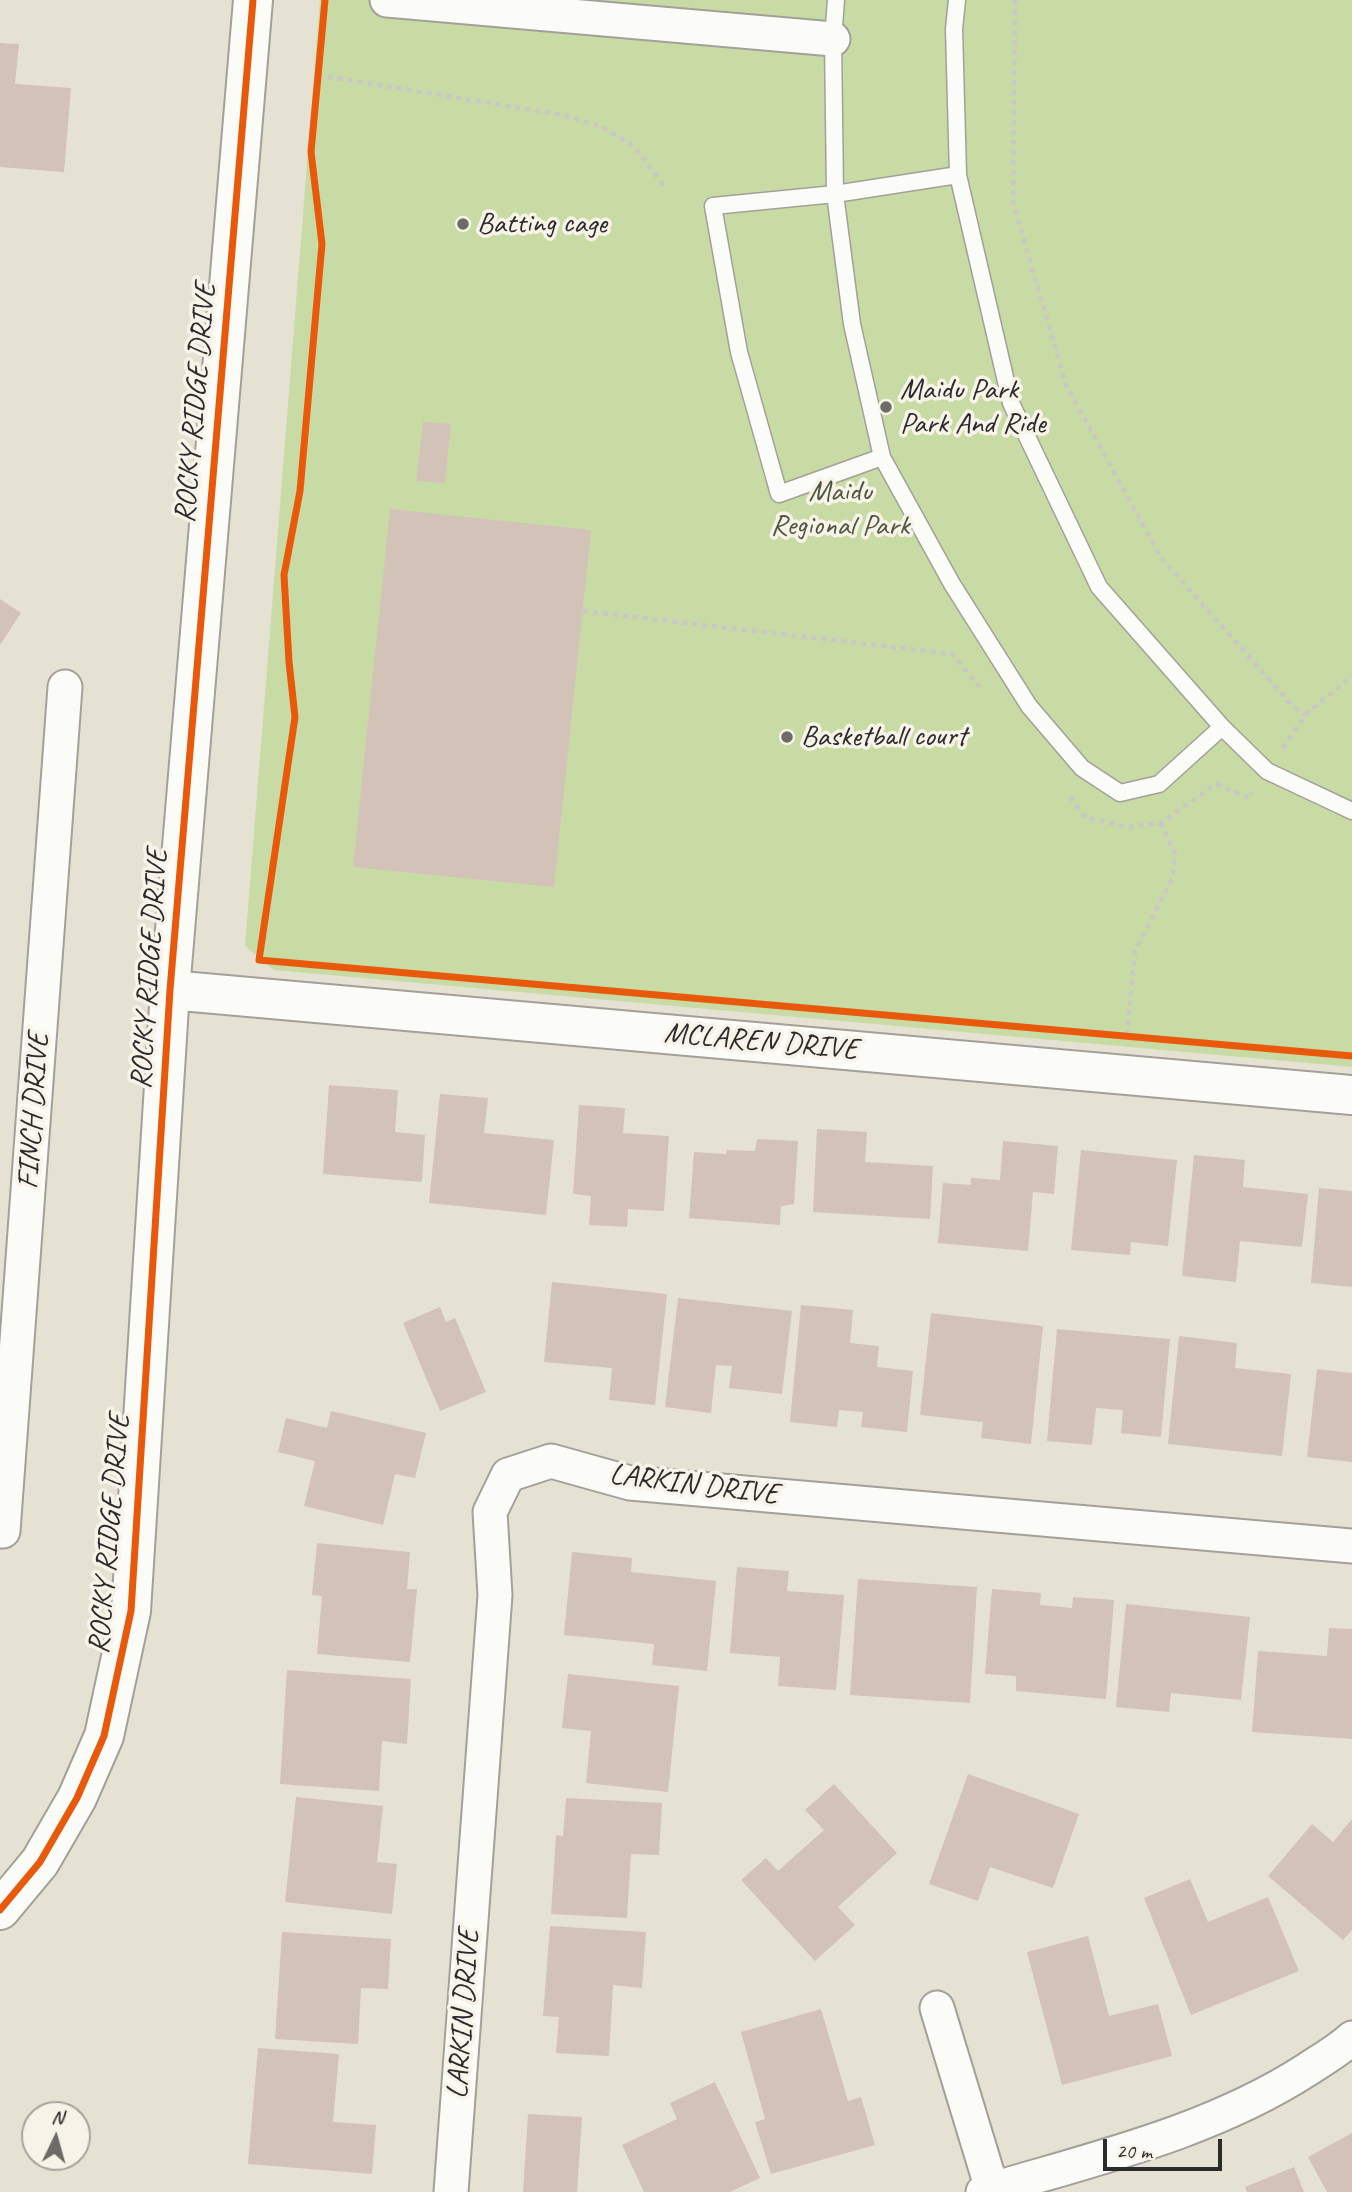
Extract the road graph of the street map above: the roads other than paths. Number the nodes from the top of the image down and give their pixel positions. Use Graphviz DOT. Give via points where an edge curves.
graph roads {
  1 [pos="253,0"];
  2 [pos="387,0"];
  3 [pos="836,0"];
  4 [pos="957,0"];
  5 [pos="833,39"];
  6 [pos="958,175"];
  7 [pos="835,194"];
  8 [pos="882,457"];
  9 [pos="65,687"];
  10 [pos="1222,727"];
  11 [pos="1352,811"];
  12 [pos="170,990"];
  13 [pos="1352,1095"];
  14 [pos="0,1531"];
  15 [pos="1352,1546"];
  16 [pos="0,1910"];
  17 [pos="937,2008"];
  18 [pos="1352,2038"];
  19 [pos="988,2191"];
  20 [pos="451,2192"];
  1 -- 12 [label="main road, ROCKY RIDGE DRIVE"];
  2 -- 5 [label="street"];
  3 -- 5 [label="lane"];
  4 -- 6 [label="lane"];
  5 -- 7 [label="lane"];
  6 -- 7 [label="lane"];
  6 -- 10 [label="lane" via="1016,415 1099,587"];
  7 -- 8 [label="lane" via="852,324"];
  7 -- 8 [label="lane" via="713,206 737,339 779,494"];
  8 -- 10 [label="lane" via="952,584 1029,706 1082,768 1119,793 1159,784"];
  9 -- 14 [label="street, FINCH DRIVE"];
  10 -- 11 [label="lane" via="1267,771"];
  12 -- 13 [label="main road, MCLAREN DRIVE"];
  12 -- 16 [label="main road, ROCKY RIDGE DRIVE" via="127,1637 104,1736 78,1798 40,1862"];
  15 -- 20 [label="street, LARKIN DRIVE" via="630,1483 551,1461 508,1475 490,1512 495,1595"];
  17 -- 19 [label="street"];
  18 -- 19 [label="street" via="1287,2082 1222,2115"];
}
